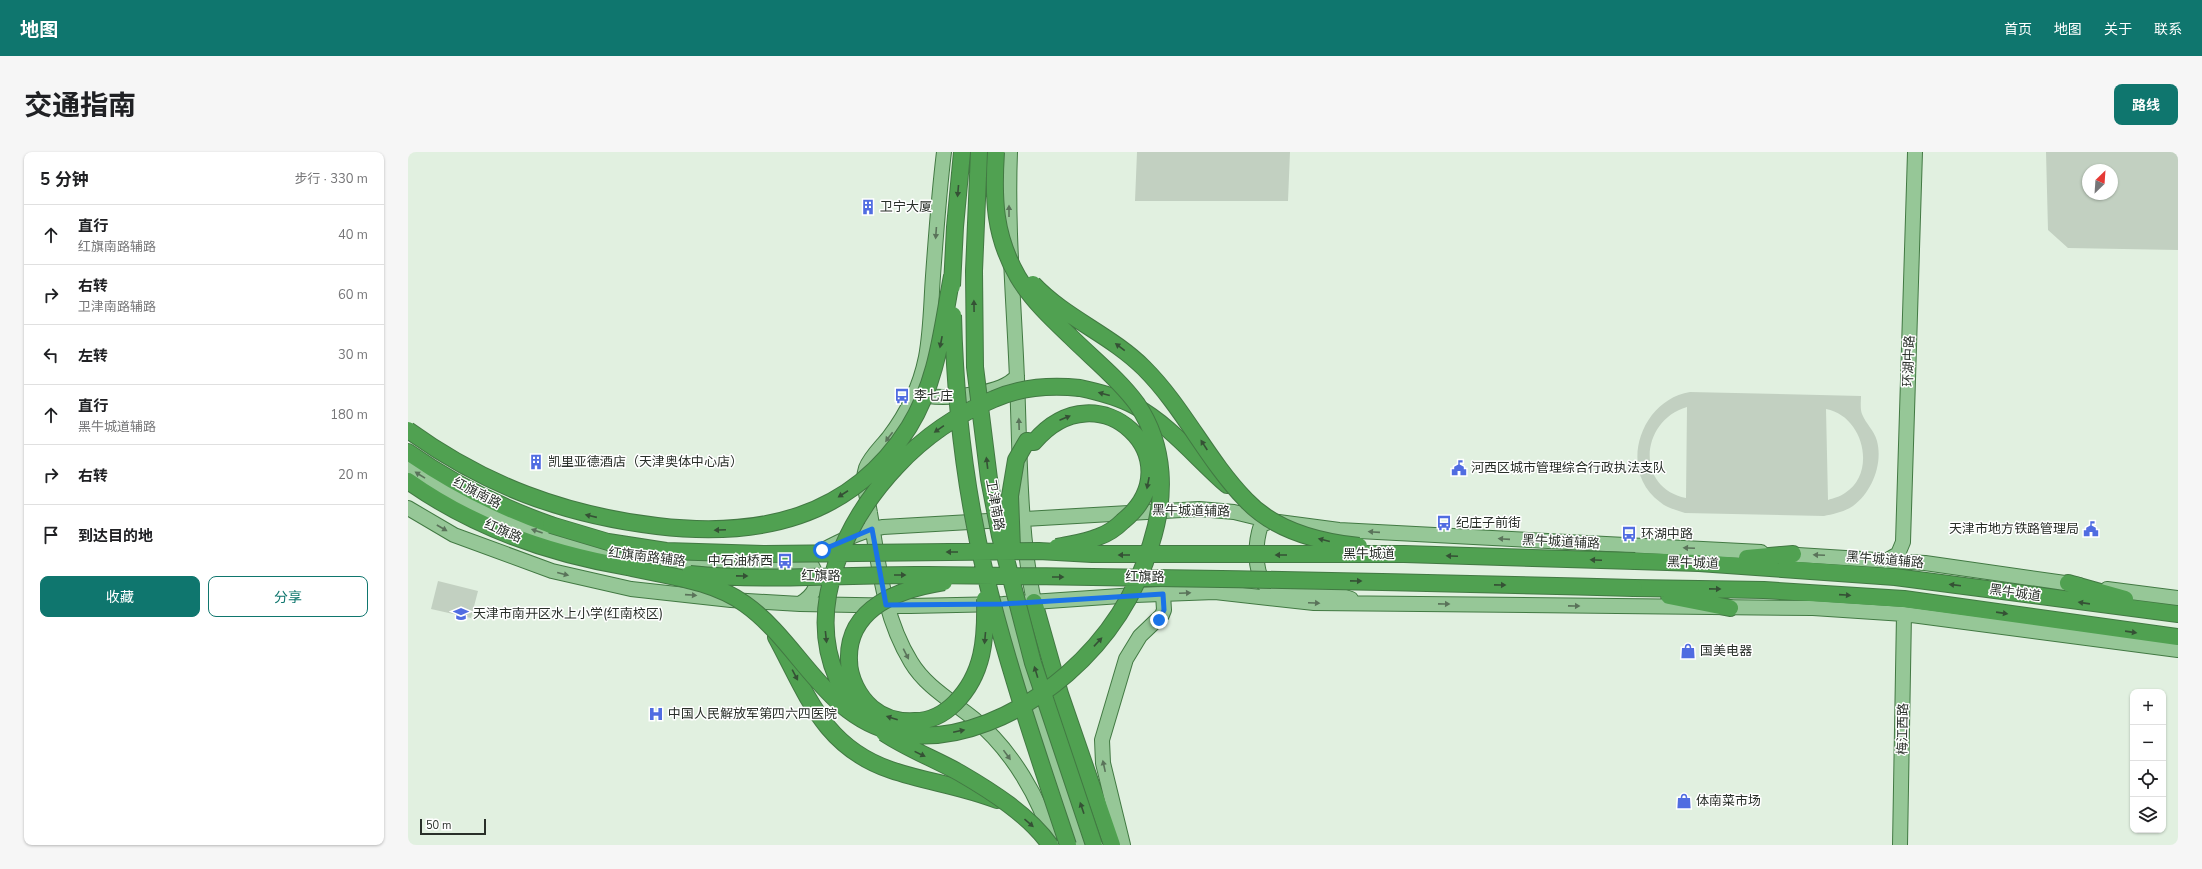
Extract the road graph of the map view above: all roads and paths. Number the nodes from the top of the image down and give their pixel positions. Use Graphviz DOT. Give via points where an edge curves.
graph roads {
  1 [pos="944,152"];
  2 [pos="962,152"];
  3 [pos="979,152"];
  4 [pos="996,152"];
  5 [pos="1010,152"];
  6 [pos="1915,152"];
  7 [pos="1921,152"];
  8 [pos="1006,250"];
  9 [pos="952,276"];
  10 [pos="1017,376"];
  11 [pos="920,382"];
  12 [pos="408,430"];
  13 [pos="410,456"];
  14 [pos="867,465"];
  15 [pos="857,475"];
  16 [pos="408,481"];
  17 [pos="1244,506"];
  18 [pos="408,508"];
  19 [pos="1022,519"];
  20 [pos="1271,521"];
  21 [pos="551,525"];
  22 [pos="872,529"];
  23 [pos="1039,551"];
  24 [pos="1404,554"];
  25 [pos="1793,554"];
  26 [pos="1205,555"];
  27 [pos="656,561"];
  28 [pos="1886,561"];
  29 [pos="1699,562"];
  30 [pos="800,563"];
  31 [pos="1925,563"];
  32 [pos="628,567"];
  33 [pos="981,574"];
  34 [pos="1205,578"];
  35 [pos="1261,579"];
  36 [pos="2068,583"];
  37 [pos="1634,588"];
  38 [pos="652,592"];
  39 [pos="1227,593"];
  40 [pos="1163,594"];
  41 [pos="2178,598"];
  42 [pos="1010,601"];
  43 [pos="1034,602"];
  44 [pos="1362,603"];
  45 [pos="800,604"];
  46 [pos="1730,608"];
  47 [pos="2178,608"];
  48 [pos="888,612"];
  49 [pos="1904,614"];
  50 [pos="2178,614"];
  51 [pos="771,628"];
  52 [pos="2178,637"];
  53 [pos="2178,650"];
  54 [pos="1006,804"];
  55 [pos="1050,845"];
  56 [pos="1053,845"];
  57 [pos="1068,845"];
  58 [pos="1078,845"];
  59 [pos="1094,845"];
  60 [pos="1112,845"];
  61 [pos="1123,845"];
  62 [pos="1900,845"];
  1 -- 11 [label="main road, one-way" via="931,323"];
  2 -- 9 [label="highway, 卫津南路, one-way, bridge"];
  42 -- 3 [label="highway, 卫津南路, one-way, bridge" via="989,478 975,367 974,271"];
  4 -- 8 [label="highway, bridge" via="994,202"];
  10 -- 5 [label="main road, one-way" via="1009,227"];
  6 -- 28 [label="main road, 环湖中路" via="1903,542 1898,554"];
  7 -- 31 [label="main road, 环湖中路" via="1910,544 1912,550"];
  17 -- 8 [label="highway, one-way, bridge" via="1176,404 1144,367 1046,296"];
  51 -- 8 [label="highway, one-way, bridge" via="826,690 858,718 894,732 934,735 962,731 988,722 1015,710 1046,691 1100,641 1127,603 1148,557 1161,502 1162,478 1155,442 1135,402 1035,300 1018,276"];
  9 -- 12 [label="highway, one-way, bridge" via="934,371 923,401 899,441 880,464 849,490 813,510 784,521 742,529 698,530 634,524 590,516 550,504 508,487 448,456"];
  9 -- 33 [label="highway, 卫津南路, bridge" via="955,368"];
  10 -- 11 [label="main road" via="1012,383 1000,388 945,397 928,396 922,392"];
  19 -- 10 [label="main road, one-way"];
  11 -- 14 [label="main road, one-way" via="901,420"];
  13 -- 21 [label="highway, 红旗南路" via="492,501"];
  27 -- 13 [label="main road, 红旗南路辅路, one-way" via="610,554 530,528 475,505"];
  14 -- 15 [label="main road"];
  14 -- 22 [label="main road" via="864,484"];
  16 -- 32 [label="highway, 红旗路" via="464,514 504,532 591,561"];
  17 -- 19 [label="main road, 黑牛城道辅路"];
  17 -- 20 [label="main road, 黑牛城道辅路"];
  24 -- 17 [label="highway, one-way, bridge" via="1335,543 1309,536"];
  17 -- 39 [label="main road" via="1250,534 1250,586"];
  17 -- 54 [label="highway, one-way, bridge" via="1173,433 1135,406 1096,392 1058,386 1015,392 974,408 926,439 886,479 859,518 841,552 833,574 825,622 830,660 843,691 870,723 914,751 959,772"];
  18 -- 38 [label="main road, one-way" via="454,535 511,558 602,584"];
  19 -- 22 [label="main road, 黑牛城道辅路"];
  19 -- 43 [label="main road" via="1026,562"];
  25 -- 20 [label="main road, 黑牛城道辅路, one-way" via="1384,533"];
  20 -- 35 [label="main road" via="1261,525 1258,535 1258,574"];
  23 -- 21 [label="highway, 红旗路, one-way, bridge" via="765,554 673,552 608,542"];
  22 -- 30 [label="main road, 红旗南路辅路" via="846,539"];
  22 -- 48 [label="main road"];
  26 -- 23 [label="highway, 红旗路, one-way, bridge"];
  42 -- 23 [label="highway, one-way, bridge" via="1009,509 1016,460 1023,446 1027,441 1034,442 1050,425 1071,415 1096,413 1120,422 1136,435 1146,453 1149,476 1142,499 1131,515 1116,528 1098,537"];
  24 -- 26 [label="highway, 黑牛城道, one-way, bridge"];
  29 -- 24 [label="highway, 黑牛城道, one-way, bridge"];
  28 -- 25 [label="main road, 黑牛城道辅路, one-way"];
  25 -- 29 [label="highway"];
  27 -- 30 [label="main road, 红旗南路辅路"];
  27 -- 38 [label="main road"];
  28 -- 31 [label="main road, 黑牛城道辅路"];
  50 -- 29 [label="highway, 黑牛城道, one-way" via="1895,577"];
  30 -- 45 [label="main road" via="812,566 816,586 813,595"];
  31 -- 36 [label="main road, 黑牛城道辅路"];
  32 -- 33 [label="highway, 红旗路, one-way, bridge" via="703,575"];
  32 -- 51 [label="highway, bridge" via="722,591 749,607"];
  33 -- 33 [label="highway, one-way, bridge" via="985,629 983,651 977,672 964,694 946,712 925,720 896,719 872,708 858,691 849,667 849,646 862,617 879,603 898,593"];
  33 -- 34 [label="highway, 红旗路, one-way, bridge"];
  33 -- 57 [label="highway, 卫津南路, bridge"];
  34 -- 35 [label="highway, 黑牛城道, bridge"];
  35 -- 37 [label="highway, 黑牛城道, one-way, bridge"];
  35 -- 44 [label="main road" via="1269,586 1333,593"];
  36 -- 41 [label="main road, 黑牛城道辅路"];
  36 -- 47 [label="highway" via="2110,596"];
  37 -- 46 [label="highway"];
  37 -- 52 [label="highway, 黑牛城道, one-way" via="1764,590 1904,599"];
  38 -- 45 [label="main road, one-way"];
  40 -- 39 [label="main road, one-way"];
  39 -- 44 [label="main road, one-way" via="1314,603"];
  40 -- 43 [label="main road"];
  61 -- 40 [label="main road, one-way" via="1103,763 1102,740 1126,659 1140,636 1162,615"];
  42 -- 43 [label="main road"];
  42 -- 48 [label="main road" via="923,605"];
  42 -- 58 [label="main road" via="1025,683"];
  59 -- 42 [label="highway, 卫津南路, one-way, bridge"];
  43 -- 60 [label="highway" via="1044,642"];
  44 -- 46 [label="main road, one-way"];
  45 -- 48 [label="main road" via="818,604 833,610"];
  46 -- 49 [label="main road" via="1813,608"];
  48 -- 56 [label="main road, one-way" via="918,672 937,691 975,720 1005,752 1026,782"];
  49 -- 53 [label="main road"];
  49 -- 62 [label="main road, 梅江西路"];
  51 -- 54 [label="highway, one-way, bridge" via="816,712 834,736 849,749 868,761 892,771 960,787"];
  54 -- 55 [label="highway, one-way, bridge" via="1029,822"];
}
